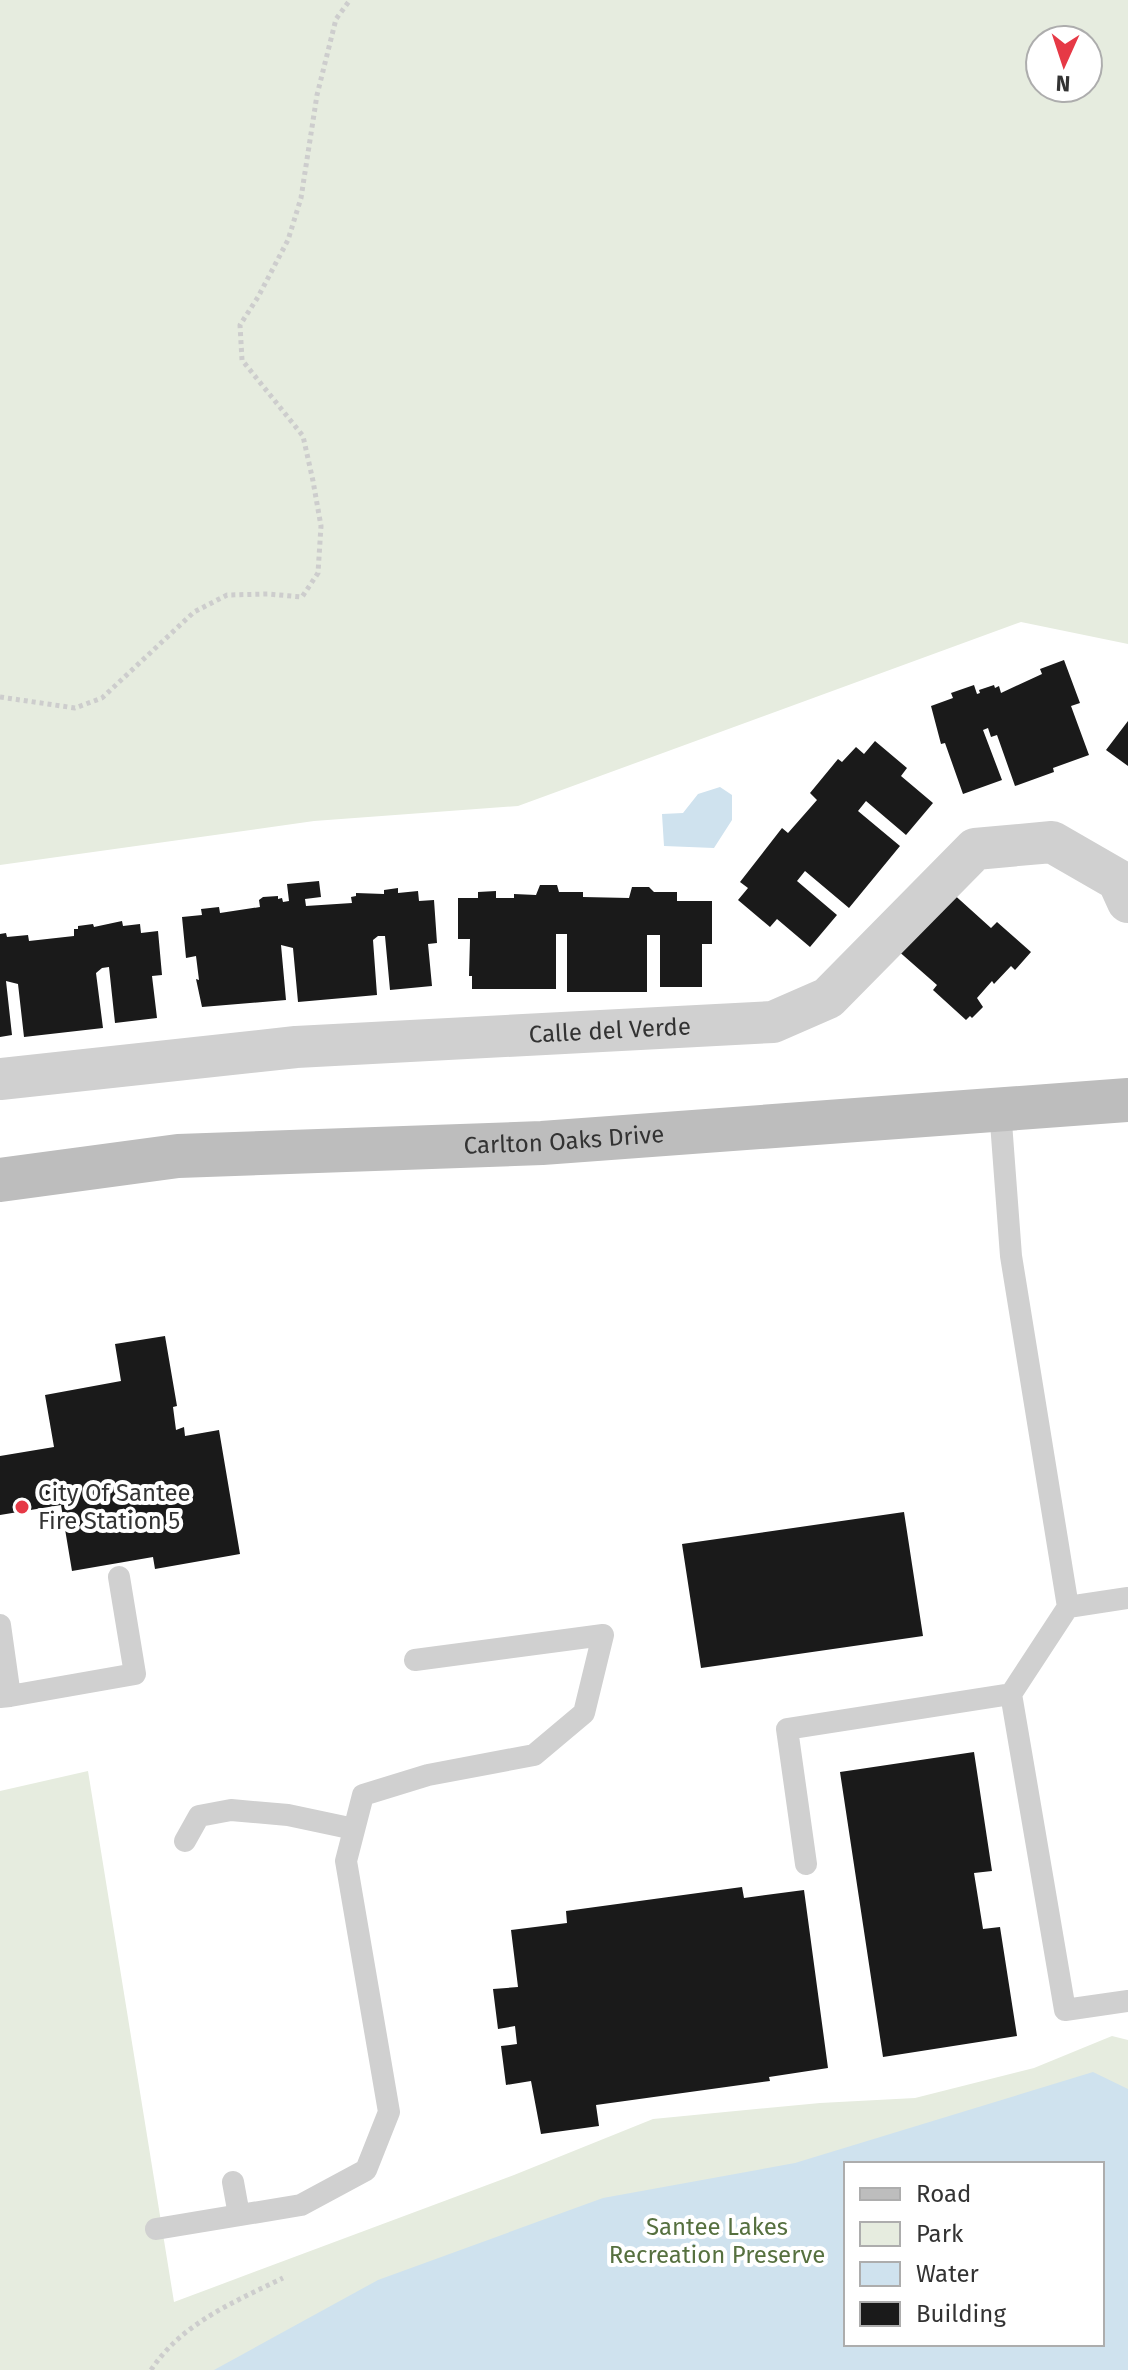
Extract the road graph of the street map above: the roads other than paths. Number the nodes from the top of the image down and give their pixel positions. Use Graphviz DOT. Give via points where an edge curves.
graph roads {
  1 [pos="1128,902"];
  2 [pos="0,1079"];
  3 [pos="1128,1100"];
  4 [pos="1000,1109"];
  5 [pos="0,1180"];
  6 [pos="119,1577"];
  7 [pos="1128,1598"];
  8 [pos="1068,1607"];
  9 [pos="0,1625"];
  10 [pos="415,1660"];
  11 [pos="1011,1694"];
  12 [pos="5,1697"];
  13 [pos="354,1829"];
  14 [pos="185,1841"];
  15 [pos="806,1864"];
  16 [pos="1128,2001"];
  17 [pos="233,2182"];
  18 [pos="239,2215"];
  19 [pos="156,2229"];
  1 -- 2 [label="street, Calle del Verde" via="1118,880 1052,842 975,849 828,998 773,1022 296,1047"];
  3 -- 4 [label="main road, Carlton Oaks Drive"];
  4 -- 5 [label="main road, Carlton Oaks Drive" via="542,1143 178,1156"];
  4 -- 8 [label="lane" via="1011,1256"];
  6 -- 12 [label="lane" via="135,1674"];
  7 -- 8 [label="lane"];
  8 -- 11 [label="lane"];
  9 -- 12 [label="lane"];
  10 -- 13 [label="lane" via="603,1635 584,1713 534,1755 428,1775 363,1795"];
  11 -- 15 [label="lane" via="787,1729"];
  11 -- 16 [label="lane" via="1065,2010"];
  13 -- 14 [label="lane" via="231,1810 199,1816"];
  13 -- 18 [label="lane" via="346,1861 389,2112 366,2170 301,2205"];
  17 -- 18 [label="lane"];
  18 -- 19 [label="lane"];
}
